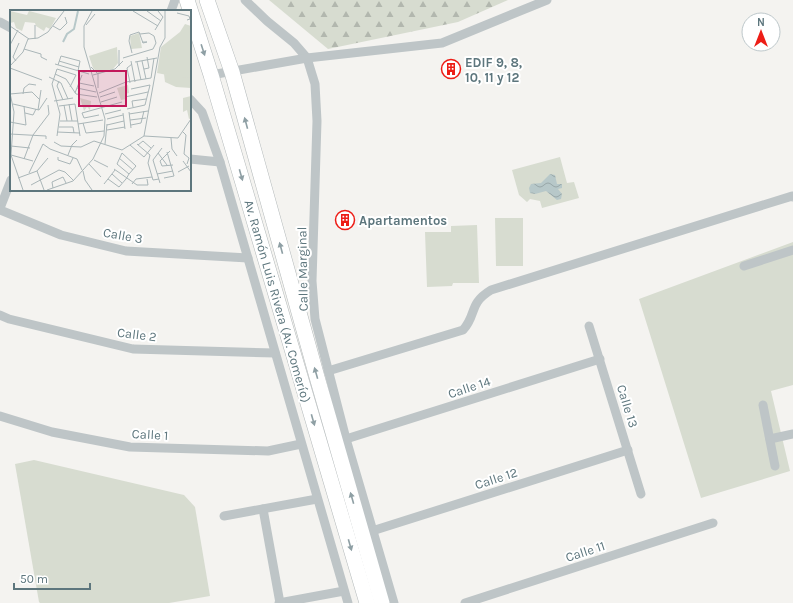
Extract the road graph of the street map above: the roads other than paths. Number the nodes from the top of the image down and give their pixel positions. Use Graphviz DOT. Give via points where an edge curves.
graph roads {
  1 [pos="175,0"];
  2 [pos="186,0"];
  3 [pos="206,0"];
  4 [pos="245,0"];
  5 [pos="547,0"];
  6 [pos="171,10"];
  7 [pos="189,10"];
  8 [pos="191,14"];
  9 [pos="0,22"];
  10 [pos="10,27"];
  11 [pos="307,58"];
  12 [pos="232,72"];
  13 [pos="212,75"];
  14 [pos="191,100"];
  15 [pos="191,159"];
  16 [pos="220,162"];
  17 [pos="10,183"];
  18 [pos="793,197"];
  19 [pos="0,209"];
  20 [pos="793,250"];
  21 [pos="248,258"];
  22 [pos="744,266"];
  23 [pos="0,315"];
  24 [pos="589,326"];
  25 [pos="275,353"];
  26 [pos="600,359"];
  27 [pos="328,371"];
  28 [pos="763,405"];
  29 [pos="0,416"];
  30 [pos="793,434"];
  31 [pos="346,439"];
  32 [pos="770,439"];
  33 [pos="301,444"];
  34 [pos="628,450"];
  35 [pos="775,466"];
  36 [pos="642,494"];
  37 [pos="317,499"];
  38 [pos="263,509"];
  39 [pos="224,516"];
  40 [pos="713,523"];
  41 [pos="372,531"];
  42 [pos="344,591"];
  43 [pos="279,603"];
  44 [pos="348,603"];
  45 [pos="367,603"];
  46 [pos="382,603"];
  47 [pos="394,603"];
  48 [pos="465,603"];
  1 -- 6 [label="street"];
  2 -- 7 [label="highway, Av. Ramón Luis Rivera (Av. Comerío), one-way"];
  3 -- 12 [label="highway, Av. Ramón Luis Rivera (Av. Comerío)"];
  4 -- 11 [label="street, Calle Marginal" via="294,43"];
  5 -- 11 [label="street" via="442,43"];
  8 -- 13 [label="highway, Av. Ramón Luis Rivera (Av. Comerío), one-way"];
  9 -- 10 [label="street"];
  11 -- 12 [label="street"];
  11 -- 27 [label="street, Calle Marginal" via="315,84 316,121 312,281 315,319"];
  12 -- 13 [label="street"];
  46 -- 12 [label="highway, Av. Ramón Luis Rivera (Av. Comerío), one-way"];
  13 -- 45 [label="highway, Av. Ramón Luis Rivera (Av. Comerío), one-way"];
  14 -- 16 [label="street" via="202,112"];
  15 -- 16 [label="street"];
  16 -- 21 [label="street"];
  17 -- 19 [label="street"];
  18 -- 27 [label="street" via="491,290 478,299 468,325 463,330"];
  19 -- 21 [label="street, Calle 3" via="61,235 126,251"];
  20 -- 22 [label="street"];
  21 -- 25 [label="street"];
  23 -- 25 [label="street, Calle 2" via="134,349"];
  24 -- 26 [label="street, Calle 13"];
  25 -- 33 [label="street"];
  26 -- 31 [label="street, Calle 14"];
  26 -- 34 [label="street, Calle 13"];
  27 -- 31 [label="street, Calle Marginal"];
  28 -- 32 [label="street"];
  29 -- 33 [label="street, Calle 1" via="52,432 130,446 268,451"];
  30 -- 32 [label="street"];
  31 -- 41 [label="street, Calle Marginal"];
  32 -- 35 [label="street"];
  33 -- 37 [label="street"];
  34 -- 36 [label="street, Calle 13"];
  34 -- 41 [label="street, Calle 12"];
  37 -- 38 [label="street"];
  37 -- 42 [label="street"];
  38 -- 39 [label="street"];
  38 -- 43 [label="street"];
  40 -- 48 [label="street, Calle 11"];
  41 -- 47 [label="street, Calle Marginal"];
  42 -- 43 [label="street"];
  42 -- 44 [label="street"];
}
